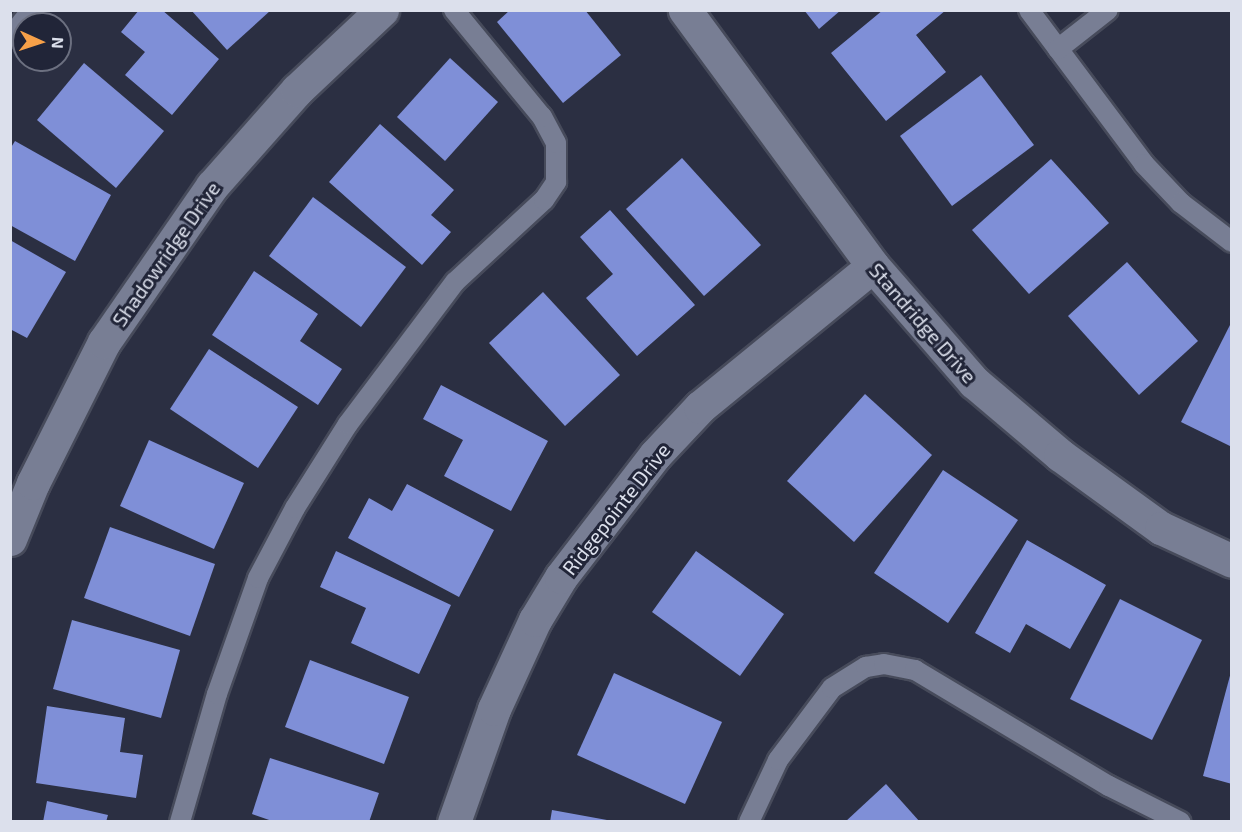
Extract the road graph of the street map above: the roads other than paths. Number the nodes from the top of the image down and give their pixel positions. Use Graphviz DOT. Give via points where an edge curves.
graph roads {
  1 [pos="32,10"];
  2 [pos="382,10"];
  3 [pos="454,10"];
  4 [pos="685,10"];
  5 [pos="1029,10"];
  6 [pos="1108,10"];
  7 [pos="10,37"];
  8 [pos="1058,49"];
  9 [pos="1232,242"];
  10 [pos="873,266"];
  11 [pos="10,539"];
  12 [pos="1232,561"];
  13 [pos="180,822"];
  14 [pos="454,822"];
  15 [pos="749,822"];
  16 [pos="1181,822"];
  1 -- 7 [label="lane"];
  2 -- 11 [label="street, Shadowridge Drive" via="297,90 212,186 104,342 33,483"];
  3 -- 13 [label="lane" via="542,117 556,143 556,182 544,200 455,282 355,414 295,508 258,578 217,694"];
  4 -- 10 [label="street, Standridge Drive"];
  5 -- 8 [label="lane"];
  6 -- 8 [label="lane"];
  8 -- 9 [label="lane" via="1144,164 1181,203"];
  10 -- 12 [label="street, Standridge Drive" via="974,382 1060,455 1161,528"];
  10 -- 14 [label="street, Ridgepointe Drive" via="700,407 655,455 561,577 535,620 494,709"];
  15 -- 16 [label="lane" via="778,760 832,688 866,667 884,664 915,670 1109,786"];
}
